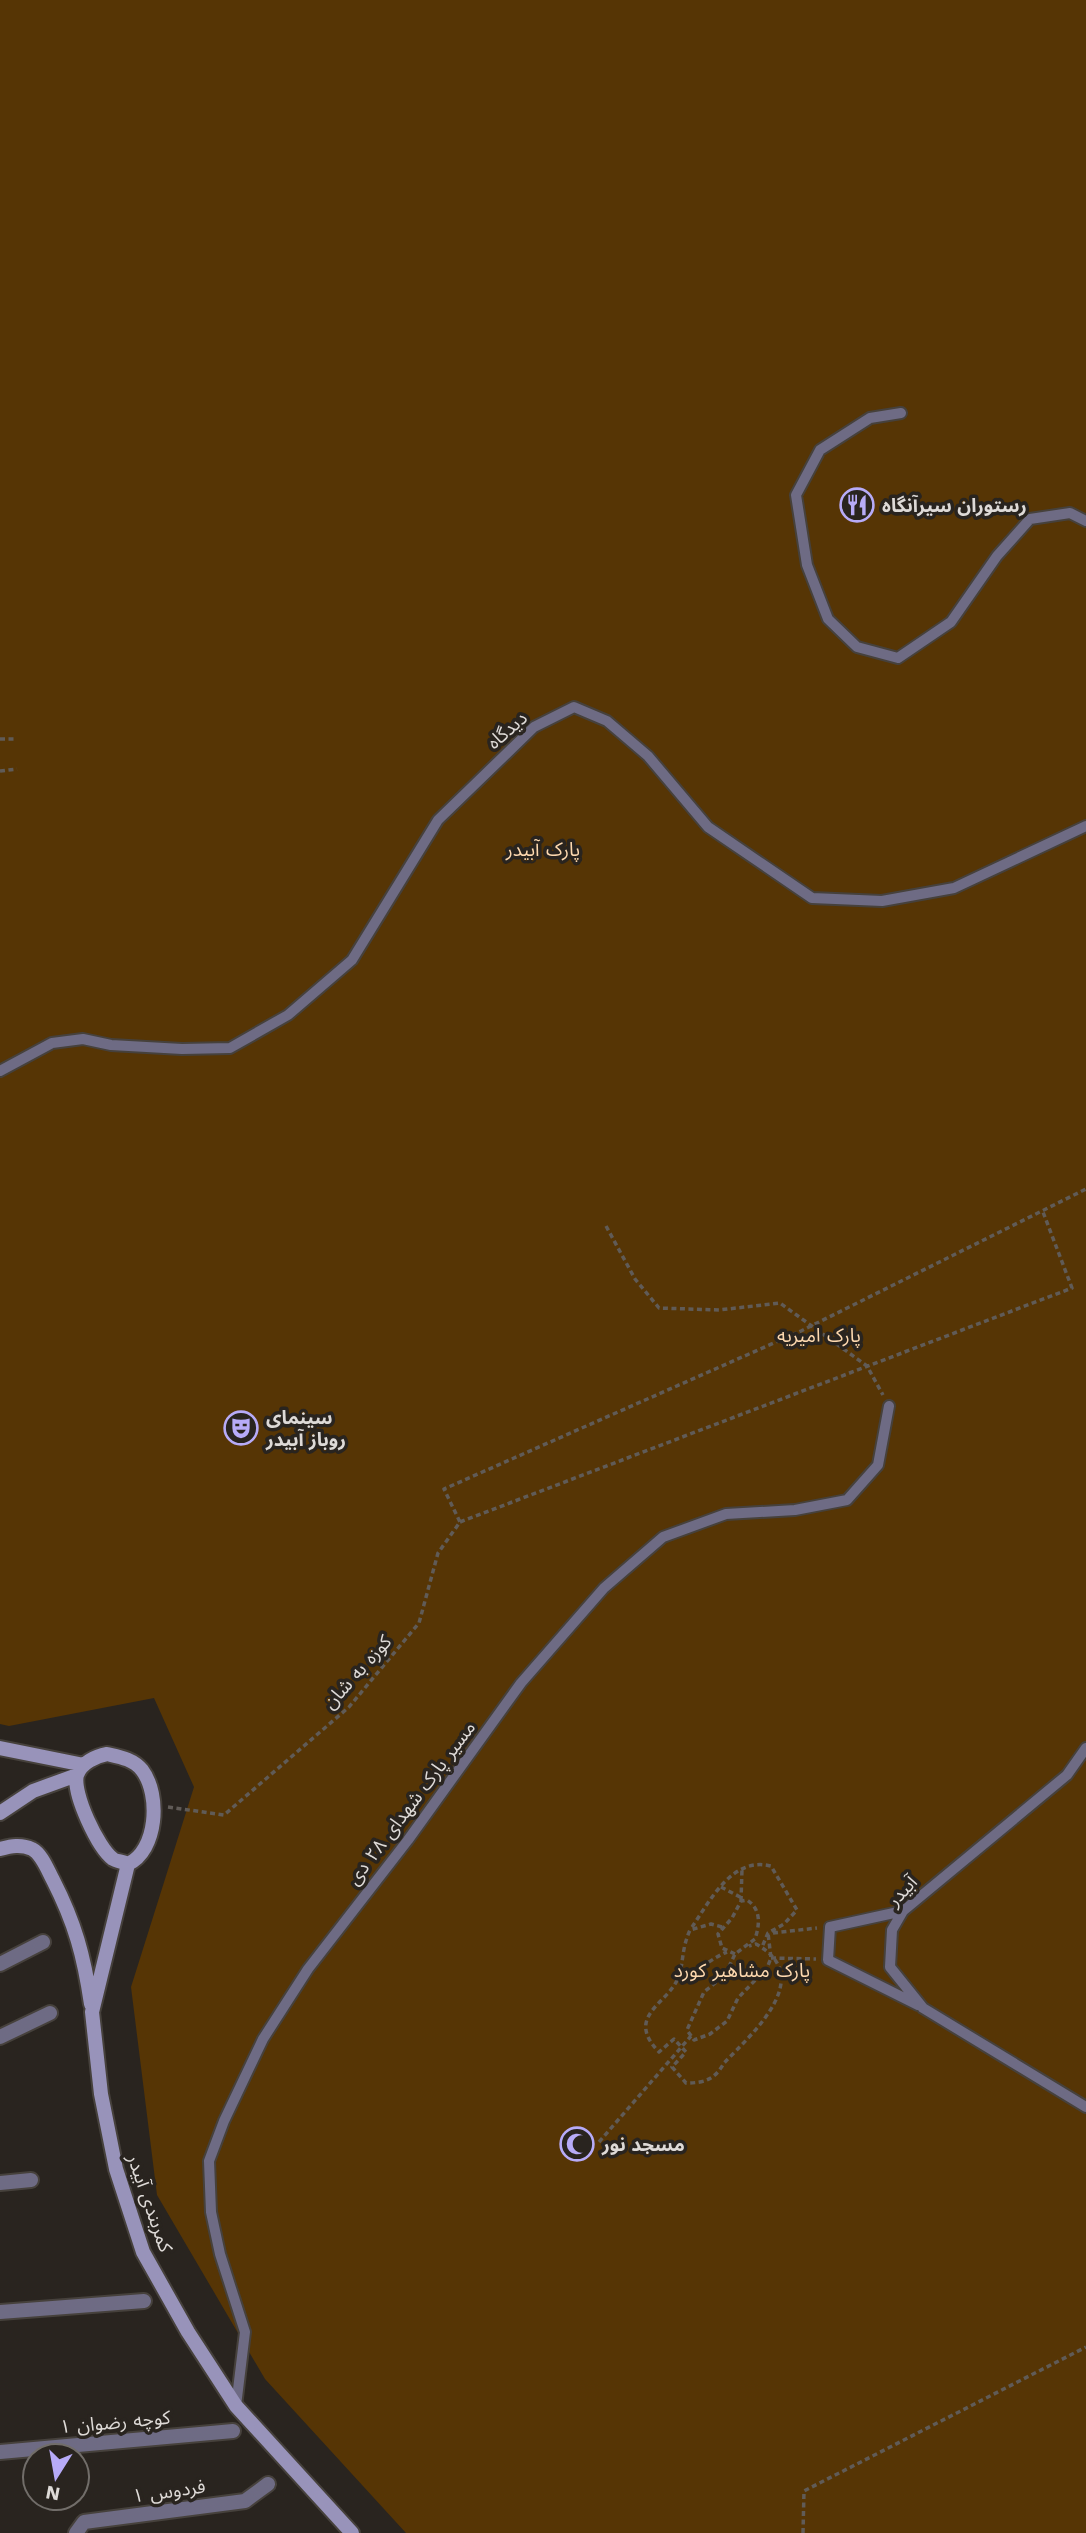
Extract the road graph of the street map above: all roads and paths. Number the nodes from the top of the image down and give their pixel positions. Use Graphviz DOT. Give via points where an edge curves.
graph roads {
  1 [pos="901,412"];
  2 [pos="1086,521"];
  3 [pos="0,739"];
  4 [pos="14,739"];
  5 [pos="17,769"];
  6 [pos="0,771"];
  7 [pos="1086,826"];
  8 [pos="0,1071"];
  9 [pos="1086,1189"];
  10 [pos="1043,1211"];
  11 [pos="606,1226"];
  12 [pos="812,1325"];
  13 [pos="867,1366"];
  14 [pos="889,1406"];
  15 [pos="460,1522"];
  16 [pos="3,1745"];
  17 [pos="1086,1748"];
  18 [pos="81,1770"];
  19 [pos="153,1805"];
  20 [pos="0,1813"];
  21 [pos="0,1849"];
  22 [pos="128,1864"];
  23 [pos="743,1867"];
  24 [pos="721,1887"];
  25 [pos="741,1899"];
  26 [pos="903,1911"];
  27 [pos="722,1927"];
  28 [pos="830,1927"];
  29 [pos="690,1930"];
  30 [pos="768,1933"];
  31 [pos="43,1942"];
  32 [pos="749,1945"];
  33 [pos="762,1947"];
  34 [pos="727,1952"];
  35 [pos="735,1954"];
  36 [pos="771,1958"];
  37 [pos="828,1960"];
  38 [pos="0,1964"];
  39 [pos="679,1978"];
  40 [pos="923,2008"];
  41 [pos="92,2012"];
  42 [pos="50,2013"];
  43 [pos="691,2036"];
  44 [pos="0,2037"];
  45 [pos="681,2046"];
  46 [pos="1086,2107"];
  47 [pos="599,2142"];
  48 [pos="31,2180"];
  49 [pos="0,2183"];
  50 [pos="144,2301"];
  51 [pos="0,2312"];
  52 [pos="1086,2347"];
  53 [pos="236,2406"];
  54 [pos="233,2431"];
  55 [pos="0,2452"];
  56 [pos="268,2484"];
  57 [pos="76,2533"];
  58 [pos="352,2533"];
  59 [pos="803,2533"];
  1 -- 2 [label="lane" via="870,418 820,450 796,495 807,565 828,619 857,646 898,658 951,622 997,556 1030,519 1069,513"];
  3 -- 4 [label="path"];
  5 -- 6 [label="path"];
  7 -- 8 [label="lane, دیدگاه" via="954,888 882,901 812,898 708,827 648,757 607,721 574,707 534,727 438,820 352,960 288,1015 230,1048 170,1049 83,1039 52,1044"];
  9 -- 10 [label="path"];
  10 -- 12 [label="path"];
  10 -- 13 [label="path" via="1072,1288"];
  11 -- 12 [label="path" via="635,1279 659,1308 719,1310 780,1303"];
  12 -- 13 [label="path"];
  12 -- 15 [label="path" via="444,1489"];
  13 -- 14 [label="path"];
  13 -- 15 [label="path"];
  14 -- 53 [label="lane, مسیر پارک شهدای ۲۸ دی" via="878,1465 847,1500 795,1510 726,1514 663,1537 604,1588 521,1684 308,1969 263,2039 209,2161 211,2212 246,2332"];
  15 -- 19 [label="path, کوزه به شان" via="438,1553 419,1623 349,1707 224,1815"];
  16 -- 18 [label="main road"];
  17 -- 26 [label="lane, آبیدر" via="1066,1775"];
  18 -- 19 [label="main road" via="96,1756 107,1754 132,1762 143,1772"];
  18 -- 20 [label="main road" via="33,1791"];
  18 -- 22 [label="main road" via="78,1794 99,1840 112,1859"];
  19 -- 22 [label="main road" via="146,1847 140,1858"];
  21 -- 41 [label="main road" via="17,1845 34,1850 46,1866 82,1947"];
  22 -- 41 [label="main road, کمربندی آبیدر"];
  23 -- 24 [label="path"];
  23 -- 25 [label="path"];
  23 -- 30 [label="path" via="771,1866 797,1910"];
  24 -- 25 [label="path"];
  24 -- 29 [label="path"];
  25 -- 27 [label="path"];
  25 -- 32 [label="path" via="753,1904 759,1917 755,1939"];
  26 -- 28 [label="lane"];
  26 -- 40 [label="lane, آبیدر" via="892,1930 890,1967"];
  27 -- 29 [label="path" via="711,1924"];
  27 -- 34 [label="path" via="718,1941"];
  28 -- 30 [label="path"];
  28 -- 37 [label="lane"];
  29 -- 39 [label="path" via="682,1947"];
  30 -- 33 [label="path"];
  30 -- 36 [label="path"];
  31 -- 38 [label="street"];
  32 -- 33 [label="path"];
  32 -- 35 [label="path"];
  33 -- 36 [label="path"];
  34 -- 35 [label="path"];
  34 -- 39 [label="path"];
  35 -- 43 [label="path" via="725,1975 700,1997 687,2030"];
  36 -- 37 [label="path"];
  36 -- 43 [label="path" via="738,1998 727,2021 698,2040"];
  36 -- 45 [label="path" via="782,1972 779,1999 719,2074 687,2083 672,2067 686,2052"];
  37 -- 40 [label="lane"];
  39 -- 45 [label="path" via="653,2007 647,2032 659,2052 674,2039"];
  40 -- 46 [label="lane, آبیدر"];
  41 -- 53 [label="main road, کمربندی آبیدر" via="116,2169 143,2252"];
  42 -- 44 [label="street"];
  43 -- 45 [label="path"];
  45 -- 47 [label="path"];
  48 -- 49 [label="street"];
  50 -- 51 [label="street"];
  52 -- 59 [label="path" via="804,2491"];
  53 -- 58 [label="main road, کمربندی آبیدر"];
  54 -- 55 [label="street, کوچه رضوان ۱"];
  56 -- 57 [label="street, فردوس ۱" via="245,2501 84,2522"];
}
